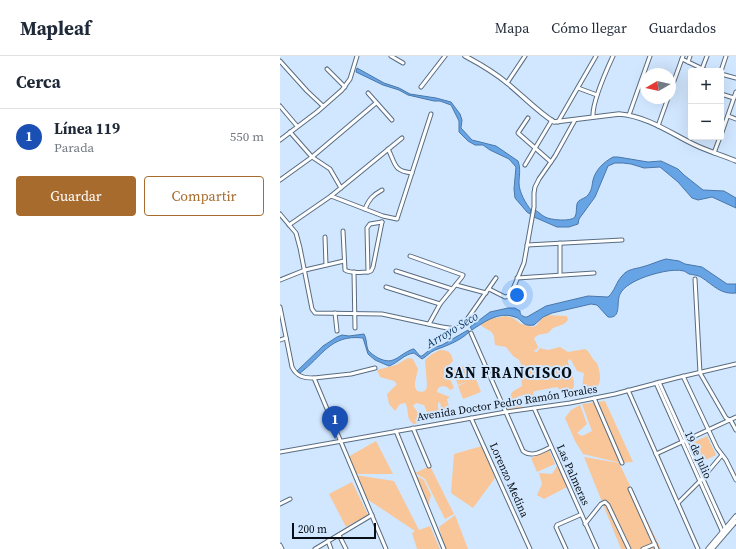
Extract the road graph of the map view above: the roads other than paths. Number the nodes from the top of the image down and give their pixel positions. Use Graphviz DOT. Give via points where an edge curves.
graph roads {
  1 [pos="358,56"];
  2 [pos="391,56"];
  3 [pos="445,56"];
  4 [pos="465,56"];
  5 [pos="525,56"];
  6 [pos="596,56"];
  7 [pos="613,56"];
  8 [pos="650,56"];
  9 [pos="690,56"];
  10 [pos="707,56"];
  11 [pos="726,56"];
  12 [pos="682,58"];
  13 [pos="280,61"];
  14 [pos="688,62"];
  15 [pos="403,63"];
  16 [pos="700,68"];
  17 [pos="702,68"];
  18 [pos="722,68"];
  19 [pos="327,69"];
  20 [pos="724,73"];
  21 [pos="676,75"];
  22 [pos="736,78"];
  23 [pos="507,83"];
  24 [pos="345,87"];
  25 [pos="420,87"];
  26 [pos="578,88"];
  27 [pos="736,92"];
  28 [pos="368,93"];
  29 [pos="597,95"];
  30 [pos="724,95"];
  31 [pos="734,98"];
  32 [pos="376,104"];
  33 [pos="666,104"];
  34 [pos="280,106"];
  35 [pos="324,106"];
  36 [pos="431,114"];
  37 [pos="629,115"];
  38 [pos="728,116"];
  39 [pos="593,117"];
  40 [pos="528,118"];
  41 [pos="736,119"];
  42 [pos="392,120"];
  43 [pos="552,120"];
  44 [pos="575,120"];
  45 [pos="558,122"];
  46 [pos="297,126"];
  47 [pos="658,126"];
  48 [pos="724,127"];
  49 [pos="290,132"];
  50 [pos="402,138"];
  51 [pos="280,140"];
  52 [pos="719,140"];
  53 [pos="535,147"];
  54 [pos="388,149"];
  55 [pos="714,153"];
  56 [pos="312,157"];
  57 [pos="736,161"];
  58 [pos="551,162"];
  59 [pos="525,165"];
  60 [pos="412,173"];
  61 [pos="280,180"];
  62 [pos="341,188"];
  63 [pos="382,190"];
  64 [pos="331,196"];
  65 [pos="365,209"];
  66 [pos="281,216"];
  67 [pos="383,216"];
  68 [pos="382,222"];
  69 [pos="289,225"];
  70 [pos="343,231"];
  71 [pos="325,237"];
  72 [pos="622,240"];
  73 [pos="560,243"];
  74 [pos="527,245"];
  75 [pos="410,256"];
  76 [pos="344,261"];
  77 [pos="326,265"];
  78 [pos="305,270"];
  79 [pos="396,271"];
  80 [pos="354,272"];
  81 [pos="368,272"];
  82 [pos="594,273"];
  83 [pos="560,275"];
  84 [pos="496,278"];
  85 [pos="517,278"];
  86 [pos="695,279"];
  87 [pos="280,280"];
  88 [pos="456,285"];
  89 [pos="386,287"];
  90 [pos="452,289"];
  91 [pos="489,289"];
  92 [pos="486,293"];
  93 [pos="440,304"];
  94 [pos="280,307"];
  95 [pos="335,313"];
  96 [pos="355,314"];
  97 [pos="429,324"];
  98 [pos="355,328"];
  99 [pos="337,331"];
  100 [pos="471,333"];
  101 [pos="286,338"];
  102 [pos="280,340"];
  103 [pos="736,364"];
  104 [pos="375,368"];
  105 [pos="700,372"];
  106 [pos="683,376"];
  107 [pos="314,378"];
  108 [pos="658,382"];
  109 [pos="628,390"];
  110 [pos="594,398"];
  111 [pos="534,408"];
  112 [pos="506,412"];
  113 [pos="736,417"];
  114 [pos="471,418"];
  115 [pos="730,420"];
  116 [pos="413,428"];
  117 [pos="708,430"];
  118 [pos="736,430"];
  119 [pos="396,431"];
  120 [pos="340,441"];
  121 [pos="684,441"];
  122 [pos="551,447"];
  123 [pos="280,452"];
  124 [pos="656,454"];
  125 [pos="722,455"];
  126 [pos="622,463"];
  127 [pos="429,466"];
  128 [pos="702,478"];
  129 [pos="736,480"];
  130 [pos="700,481"];
  131 [pos="630,489"];
  132 [pos="290,500"];
  133 [pos="678,503"];
  134 [pos="280,504"];
  135 [pos="372,515"];
  136 [pos="580,515"];
  137 [pos="736,516"];
  138 [pos="736,521"];
  139 [pos="585,524"];
  140 [pos="725,532"];
  141 [pos="339,534"];
  142 [pos="328,541"];
  143 [pos="655,544"];
  144 [pos="280,545"];
  145 [pos="713,547"];
  146 [pos="282,549"];
  147 [pos="315,549"];
  148 [pos="331,549"];
  149 [pos="346,549"];
  150 [pos="386,549"];
  151 [pos="444,549"];
  152 [pos="530,549"];
  153 [pos="566,549"];
  154 [pos="597,549"];
  155 [pos="629,549"];
  156 [pos="643,549"];
  157 [pos="657,549"];
  158 [pos="698,549"];
  159 [pos="708,549"];
  1 -- 24 [label="street"];
  2 -- 15 [label="street"];
  3 -- 25 [label="street"];
  4 -- 23 [label="main road"];
  5 -- 23 [label="street"];
  6 -- 26 [label="street"];
  7 -- 29 [label="street"];
  8 -- 37 [label="street"];
  9 -- 14 [label="street"];
  10 -- 17 [label="street"];
  11 -- 18 [label="street"];
  12 -- 14 [label="street"];
  12 -- 21 [label="street"];
  13 -- 35 [label="street"];
  14 -- 16 [label="street"];
  19 -- 24 [label="street"];
  20 -- 22 [label="street"];
  23 -- 43 [label="main road"];
  24 -- 35 [label="street"];
  26 -- 29 [label="street"];
  26 -- 45 [label="street"];
  27 -- 31 [label="street"];
  28 -- 32 [label="street"];
  29 -- 39 [label="street"];
  30 -- 31 [label="street"];
  31 -- 38 [label="street"];
  32 -- 42 [label="street"];
  32 -- 56 [label="street"];
  33 -- 47 [label="street"];
  34 -- 46 [label="street"];
  35 -- 46 [label="street"];
  36 -- 60 [label="street"];
  37 -- 39 [label="main road"];
  37 -- 47 [label="main road"];
  38 -- 41 [label="street"];
  38 -- 48 [label="street"];
  39 -- 44 [label="main road"];
  40 -- 53 [label="street" via="518,133"];
  43 -- 45 [label="main road"];
  43 -- 53 [label="street"];
  44 -- 45 [label="main road"];
  44 -- 58 [label="street"];
  46 -- 49 [label="street"];
  47 -- 55 [label="main road"];
  49 -- 51 [label="street"];
  49 -- 56 [label="street"];
  50 -- 54 [label="street"];
  52 -- 55 [label="street"];
  53 -- 58 [label="street"];
  53 -- 59 [label="street"];
  54 -- 60 [label="street" via="397,168 402,172"];
  54 -- 62 [label="street"];
  55 -- 57 [label="main road"];
  56 -- 61 [label="street"];
  56 -- 62 [label="street" via="330,169"];
  58 -- 74 [label="street" via="535,187"];
  60 -- 67 [label="street" via="398,218"];
  62 -- 64 [label="street"];
  63 -- 65 [label="street" via="368,200"];
  64 -- 65 [label="street"];
  64 -- 69 [label="street"];
  65 -- 67 [label="street"];
  66 -- 69 [label="street"];
  67 -- 68 [label="street"];
  68 -- 81 [label="street" via="373,267"];
  68 -- 81 [label="street" via="370,224 367,228"];
  69 -- 78 [label="street" via="296,233"];
  70 -- 76 [label="street"];
  71 -- 77 [label="street"];
  72 -- 73 [label="street"];
  73 -- 74 [label="street"];
  73 -- 83 [label="street"];
  74 -- 85 [label="street" via="524,264"];
  75 -- 88 [label="street" via="460,273 463,275"];
  76 -- 77 [label="street"];
  76 -- 80 [label="street" via="345,270"];
  77 -- 78 [label="street"];
  78 -- 87 [label="street"];
  78 -- 95 [label="street" via="312,309 315,313"];
  79 -- 90 [label="street"];
  80 -- 81 [label="street"];
  80 -- 96 [label="street"];
  82 -- 83 [label="street"];
  83 -- 85 [label="street"];
  84 -- 91 [label="street"];
  85 -- 91 [label="street" via="508,297"];
  86 -- 105 [label="street"];
  88 -- 90 [label="street"];
  88 -- 92 [label="street"];
  89 -- 93 [label="street"];
  90 -- 93 [label="street"];
  91 -- 92 [label="street"];
  92 -- 97 [label="street" via="463,326 451,329"];
  93 -- 97 [label="street"];
  94 -- 101 [label="street"];
  95 -- 96 [label="street"];
  95 -- 99 [label="street"];
  96 -- 97 [label="street" via="382,314"];
  96 -- 98 [label="street"];
  100 -- 112 [label="street"];
  101 -- 102 [label="street"];
  101 -- 107 [label="street" via="293,370 303,378"];
  103 -- 105 [label="street, Avenida Doctor Pedro Ramón Torales"];
  104 -- 107 [label="street" via="351,374"];
  105 -- 106 [label="street, Avenida Doctor Pedro Ramón Torales"];
  105 -- 115 [label="street" via="726,418"];
  106 -- 108 [label="street, Avenida Doctor Pedro Ramón Torales"];
  106 -- 117 [label="street"];
  107 -- 120 [label="street"];
  108 -- 109 [label="street, Avenida Doctor Pedro Ramón Torales"];
  108 -- 121 [label="street, 19 de Julio"];
  109 -- 110 [label="street, Avenida Doctor Pedro Ramón Torales"];
  109 -- 124 [label="street"];
  110 -- 111 [label="street, Avenida Doctor Pedro Ramón Torales"];
  110 -- 126 [label="street"];
  111 -- 112 [label="street, Avenida Doctor Pedro Ramón Torales"];
  111 -- 122 [label="street, Las Palmeras"];
  112 -- 114 [label="street, Avenida Doctor Pedro Ramón Torales"];
  112 -- 122 [label="street" via="523,451 534,454"];
  113 -- 115 [label="street"];
  114 -- 116 [label="street, Avenida Doctor Pedro Ramón Torales"];
  114 -- 152 [label="street, Lorenzo Medina"];
  115 -- 117 [label="street"];
  115 -- 118 [label="street"];
  116 -- 119 [label="street, Avenida Doctor Pedro Ramón Torales"];
  116 -- 127 [label="street"];
  117 -- 121 [label="street"];
  117 -- 125 [label="street"];
  119 -- 120 [label="street, Avenida Doctor Pedro Ramón Torales"];
  119 -- 151 [label="street"];
  120 -- 123 [label="street, Avenida Doctor Pedro Ramón Torales"];
  120 -- 135 [label="street"];
  121 -- 124 [label="street"];
  121 -- 128 [label="street, 19 de Julio"];
  121 -- 130 [label="street, 19 de Julio"];
  122 -- 136 [label="street, Las Palmeras"];
  124 -- 133 [label="street"];
  125 -- 128 [label="street"];
  125 -- 129 [label="street"];
  128 -- 130 [label="street"];
  128 -- 140 [label="street, 19 de Julio"];
  130 -- 133 [label="street"];
  130 -- 140 [label="street, 19 de Julio"];
  131 -- 143 [label="street"];
  132 -- 134 [label="street"];
  133 -- 158 [label="street"];
  135 -- 141 [label="street"];
  135 -- 150 [label="street"];
  136 -- 139 [label="street, Las Palmeras"];
  136 -- 153 [label="street" via="556,527"];
  137 -- 140 [label="main road"];
  138 -- 140 [label="main road"];
  139 -- 154 [label="street, Las Palmeras"];
  139 -- 155 [label="street" via="601,504 606,502"];
  140 -- 145 [label="main road"];
  141 -- 142 [label="street"];
  141 -- 149 [label="street"];
  142 -- 147 [label="street"];
  142 -- 148 [label="street"];
  143 -- 156 [label="street"];
  143 -- 157 [label="street"];
  144 -- 146 [label="street"];
  145 -- 159 [label="main road"];
}
